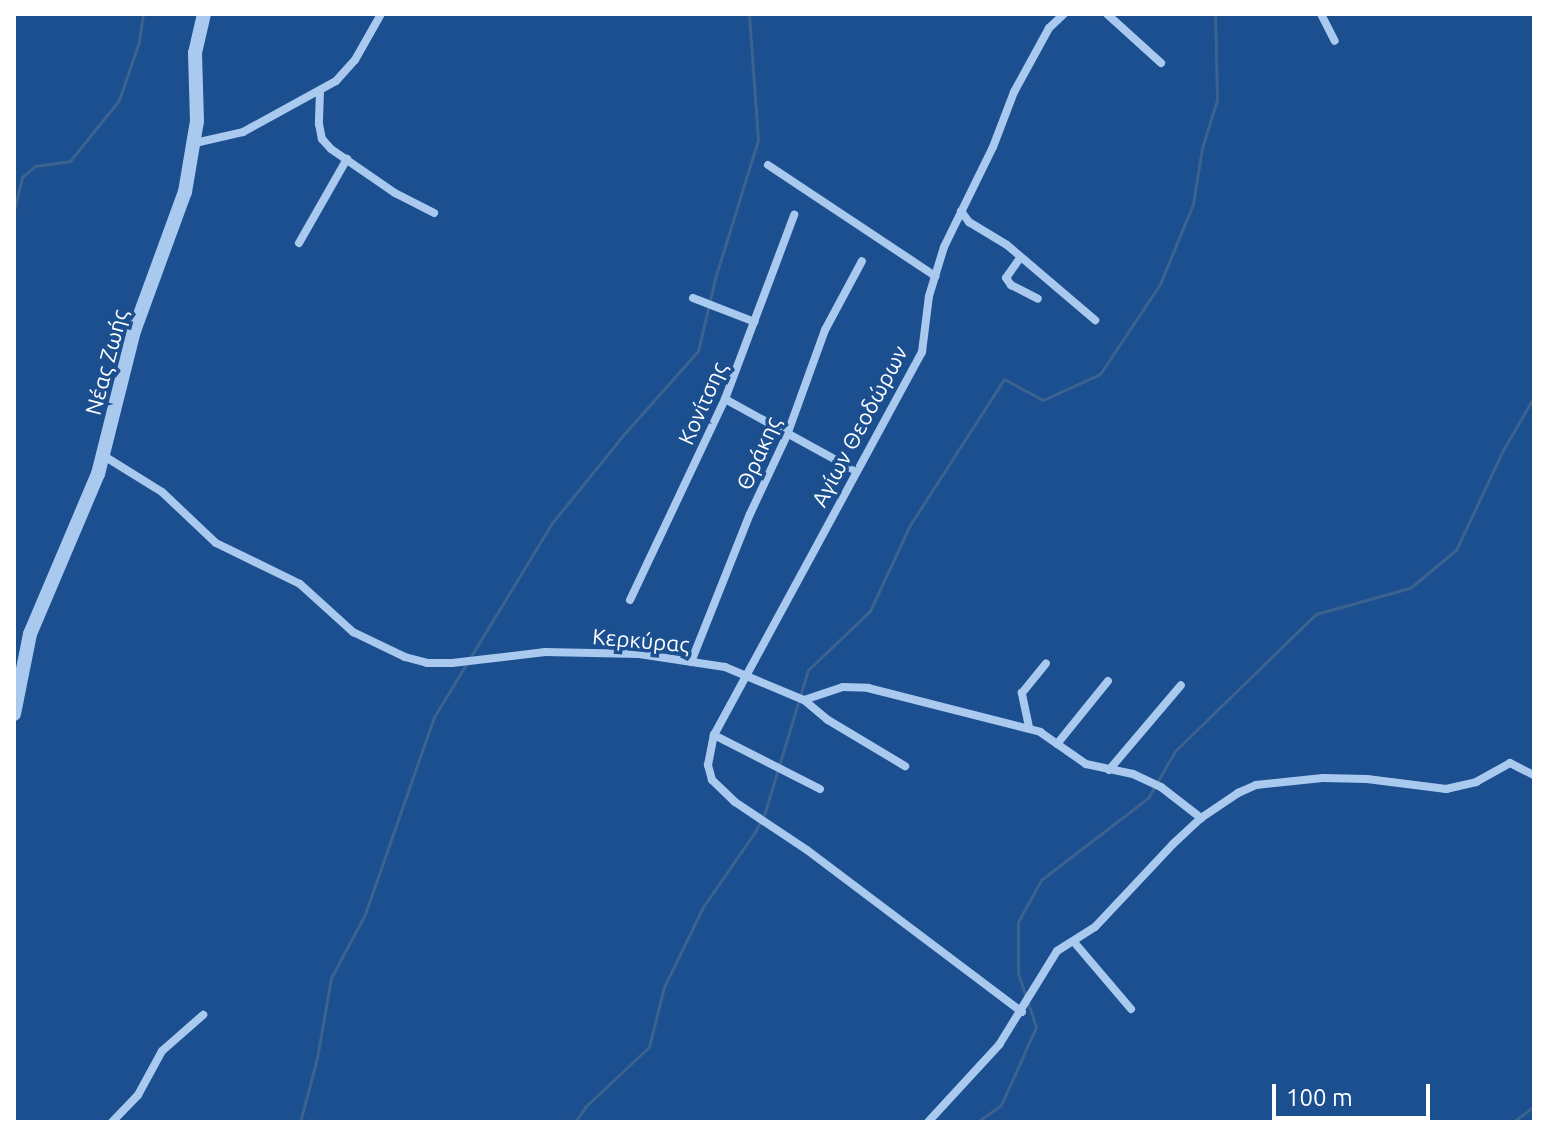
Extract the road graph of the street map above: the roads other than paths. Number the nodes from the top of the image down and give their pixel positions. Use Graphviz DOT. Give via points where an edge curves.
graph roads {
  1 [pos="204,14"];
  2 [pos="381,14"];
  3 [pos="1064,14"];
  4 [pos="1107,14"];
  5 [pos="1321,14"];
  6 [pos="1335,41"];
  7 [pos="1161,63"];
  8 [pos="320,91"];
  9 [pos="195,143"];
  10 [pos="347,159"];
  11 [pos="768,165"];
  12 [pos="961,211"];
  13 [pos="434,213"];
  14 [pos="794,215"];
  15 [pos="299,243"];
  16 [pos="1020,258"];
  17 [pos="862,261"];
  18 [pos="935,276"];
  19 [pos="693,298"];
  20 [pos="1038,299"];
  21 [pos="1095,320"];
  22 [pos="755,322"];
  23 [pos="725,399"];
  24 [pos="787,435"];
  25 [pos="104,456"];
  26 [pos="856,471"];
  27 [pos="630,600"];
  28 [pos="691,662"];
  29 [pos="1046,663"];
  30 [pos="747,677"];
  31 [pos="1108,681"];
  32 [pos="1181,685"];
  33 [pos="804,700"];
  34 [pos="14,714"];
  35 [pos="1029,727"];
  36 [pos="714,735"];
  37 [pos="1057,744"];
  38 [pos="905,766"];
  39 [pos="1109,770"];
  40 [pos="1534,775"];
  41 [pos="820,789"];
  42 [pos="1201,818"];
  43 [pos="1074,942"];
  44 [pos="1131,1009"];
  45 [pos="1022,1012"];
  46 [pos="203,1015"];
  47 [pos="112,1122"];
  48 [pos="928,1122"];
  1 -- 9 [label="street, Νέας Ζωής" via="195,53"];
  2 -- 8 [label="street" via="346,73"];
  3 -- 12 [label="street, Αγίων Θεοδώρων" via="1049,28 1014,92"];
  4 -- 7 [label="street"];
  5 -- 6 [label="street"];
  8 -- 9 [label="street" via="243,132"];
  8 -- 10 [label="street" via="322,139"];
  9 -- 25 [label="street, Νέας Ζωής" via="180,209 134,331"];
  10 -- 13 [label="street"];
  10 -- 15 [label="street"];
  11 -- 18 [label="street"];
  12 -- 16 [label="street"];
  12 -- 18 [label="street, Αγίων Θεοδώρων"];
  14 -- 22 [label="street, Κονίτσης"];
  16 -- 20 [label="street" via="1006,278"];
  16 -- 21 [label="street"];
  17 -- 24 [label="street, Θράκης" via="825,330"];
  18 -- 26 [label="street, Αγίων Θεοδώρων" via="922,352"];
  19 -- 22 [label="street"];
  22 -- 23 [label="street, Κονίτσης"];
  23 -- 24 [label="street"];
  23 -- 27 [label="street, Κονίτσης"];
  24 -- 26 [label="street"];
  24 -- 28 [label="street, Θράκης"];
  25 -- 28 [label="street, Κερκύρας" via="162,492 216,543 300,584 353,632 405,657 452,663 545,652 612,652"];
  25 -- 34 [label="street, Νέας Ζωής" via="33,625"];
  26 -- 30 [label="street, Αγίων Θεοδώρων"];
  28 -- 30 [label="street, Κερκύρας"];
  29 -- 35 [label="street" via="1022,693"];
  30 -- 33 [label="street, Κερκύρας"];
  30 -- 36 [label="street, Αγίων Θεοδώρων"];
  31 -- 37 [label="street"];
  32 -- 39 [label="street"];
  33 -- 35 [label="street" via="843,687 868,688"];
  33 -- 38 [label="street, Κερκύρας"];
  35 -- 37 [label="street"];
  36 -- 41 [label="street"];
  36 -- 45 [label="street" via="708,765 712,780 728,796"];
  37 -- 39 [label="street" via="1086,764"];
  39 -- 42 [label="street" via="1146,779"];
  40 -- 42 [label="street" via="1510,763 1476,782 1446,789 1367,779 1283,781 1248,787"];
  42 -- 43 [label="street"];
  43 -- 44 [label="street"];
  43 -- 45 [label="street" via="1047,962"];
  45 -- 48 [label="street"];
  46 -- 47 [label="street" via="162,1051 138,1095"];
}
